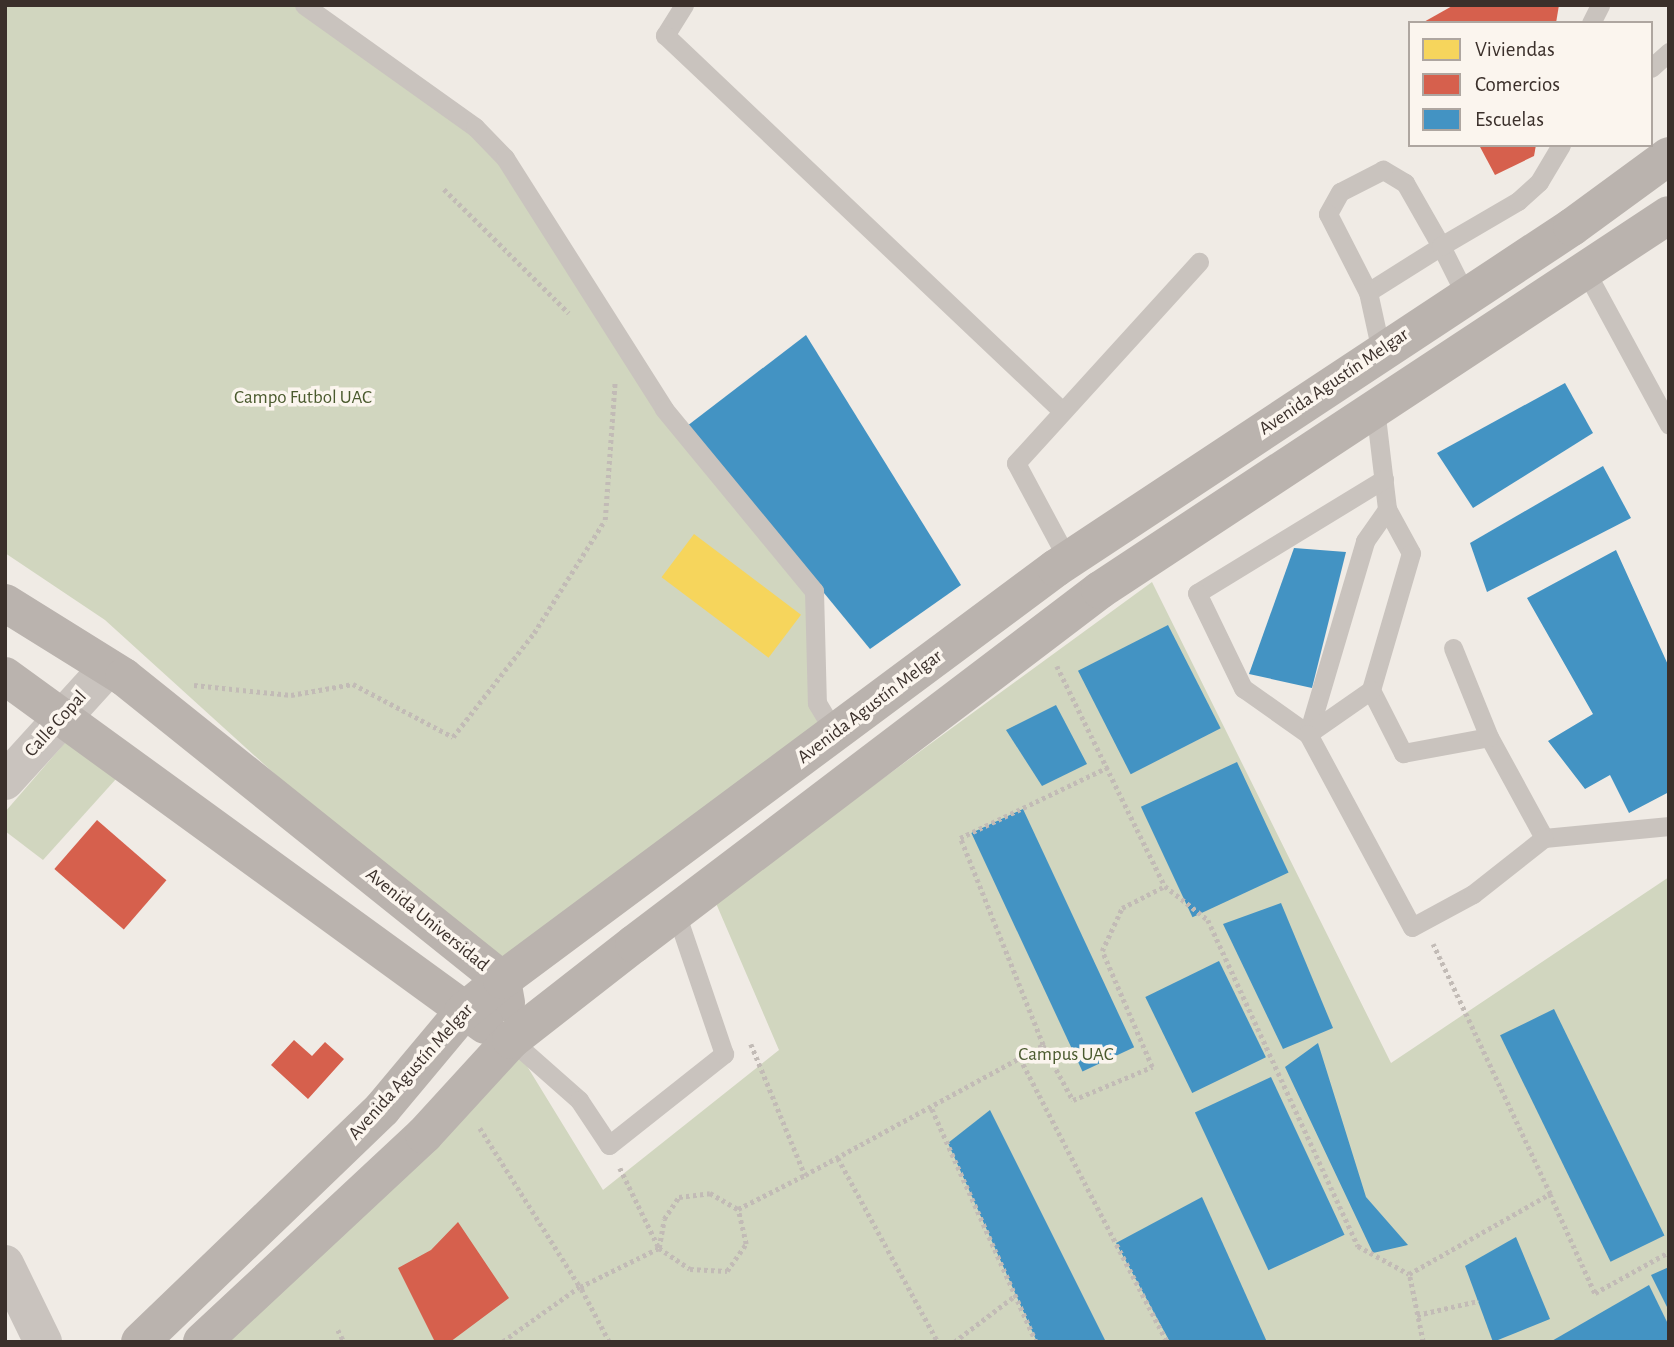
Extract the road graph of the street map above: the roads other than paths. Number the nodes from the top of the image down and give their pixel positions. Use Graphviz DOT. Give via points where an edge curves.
graph roads {
  1 [pos="304,5"];
  2 [pos="684,5"];
  3 [pos="1600,5"];
  4 [pos="1592,21"];
  5 [pos="1669,52"];
  6 [pos="1653,66"];
  7 [pos="1562,147"];
  8 [pos="1669,156"];
  9 [pos="1669,215"];
  10 [pos="1441,246"];
  11 [pos="1199,262"];
  12 [pos="1584,270"];
  13 [pos="1368,292"];
  14 [pos="1466,296"];
  15 [pos="1381,351"];
  16 [pos="1375,408"];
  17 [pos="1062,411"];
  18 [pos="1669,425"];
  19 [pos="1384,479"];
  20 [pos="1387,509"];
  21 [pos="1068,560"];
  22 [pos="5,603"];
  23 [pos="1453,648"];
  24 [pos="108,668"];
  25 [pos="5,676"];
  26 [pos="1371,690"];
  27 [pos="64,714"];
  28 [pos="835,733"];
  29 [pos="1308,734"];
  30 [pos="1489,737"];
  31 [pos="5,781"];
  32 [pos="1669,826"];
  33 [pos="1544,838"];
  34 [pos="676,913"];
  35 [pos="502,980"];
  36 [pos="463,1012"];
  37 [pos="511,1040"];
  38 [pos="5,1264"];
  39 [pos="43,1342"];
  40 [pos="140,1342"];
  41 [pos="202,1342"];
  1 -- 28 [label="lane" via="475,127 505,158 664,409 814,591 817,703"];
  2 -- 17 [label="lane" via="665,35"];
  3 -- 4 [label="lane"];
  5 -- 6 [label="lane"];
  7 -- 10 [label="lane" via="1518,201"];
  8 -- 14 [label="main road, Avenida Agustín Melgar"];
  9 -- 12 [label="main road"];
  10 -- 13 [label="lane"];
  10 -- 13 [label="lane" via="1396,173 1370,174 1340,192 1328,214"];
  10 -- 14 [label="lane"];
  11 -- 17 [label="lane"];
  12 -- 16 [label="main road"];
  12 -- 18 [label="lane"];
  13 -- 15 [label="lane"];
  14 -- 15 [label="main road, Avenida Agustín Melgar"];
  15 -- 21 [label="main road, Avenida Agustín Melgar"];
  16 -- 19 [label="lane"];
  16 -- 34 [label="main road" via="1041,635"];
  17 -- 21 [label="lane" via="1016,463"];
  19 -- 20 [label="lane"];
  19 -- 29 [label="lane" via="1197,593 1243,688"];
  20 -- 26 [label="lane" via="1411,552"];
  20 -- 29 [label="lane" via="1365,541"];
  21 -- 28 [label="main road, Avenida Agustín Melgar"];
  22 -- 24 [label="main road, Avenida Universidad"];
  23 -- 30 [label="lane"];
  24 -- 27 [label="street, Calle Copal"];
  24 -- 35 [label="main road, Avenida Universidad"];
  25 -- 27 [label="main road"];
  26 -- 29 [label="lane"];
  26 -- 30 [label="lane" via="1403,753"];
  27 -- 31 [label="street, Calle Copal"];
  27 -- 36 [label="main road"];
  28 -- 35 [label="main road, Avenida Agustín Melgar"];
  29 -- 33 [label="lane" via="1412,927 1473,894"];
  30 -- 33 [label="lane"];
  32 -- 33 [label="lane"];
  34 -- 37 [label="main road"];
  34 -- 37 [label="lane" via="724,1054 609,1145 579,1100"];
  35 -- 36 [label="main road, Avenida Agustín Melgar"];
  35 -- 37 [label="main road, Avenida Universidad"];
  36 -- 37 [label="main road"];
  36 -- 40 [label="main road, Avenida Agustín Melgar" via="382,1109"];
  37 -- 41 [label="main road" via="460,1095"];
  38 -- 39 [label="street"];
}
